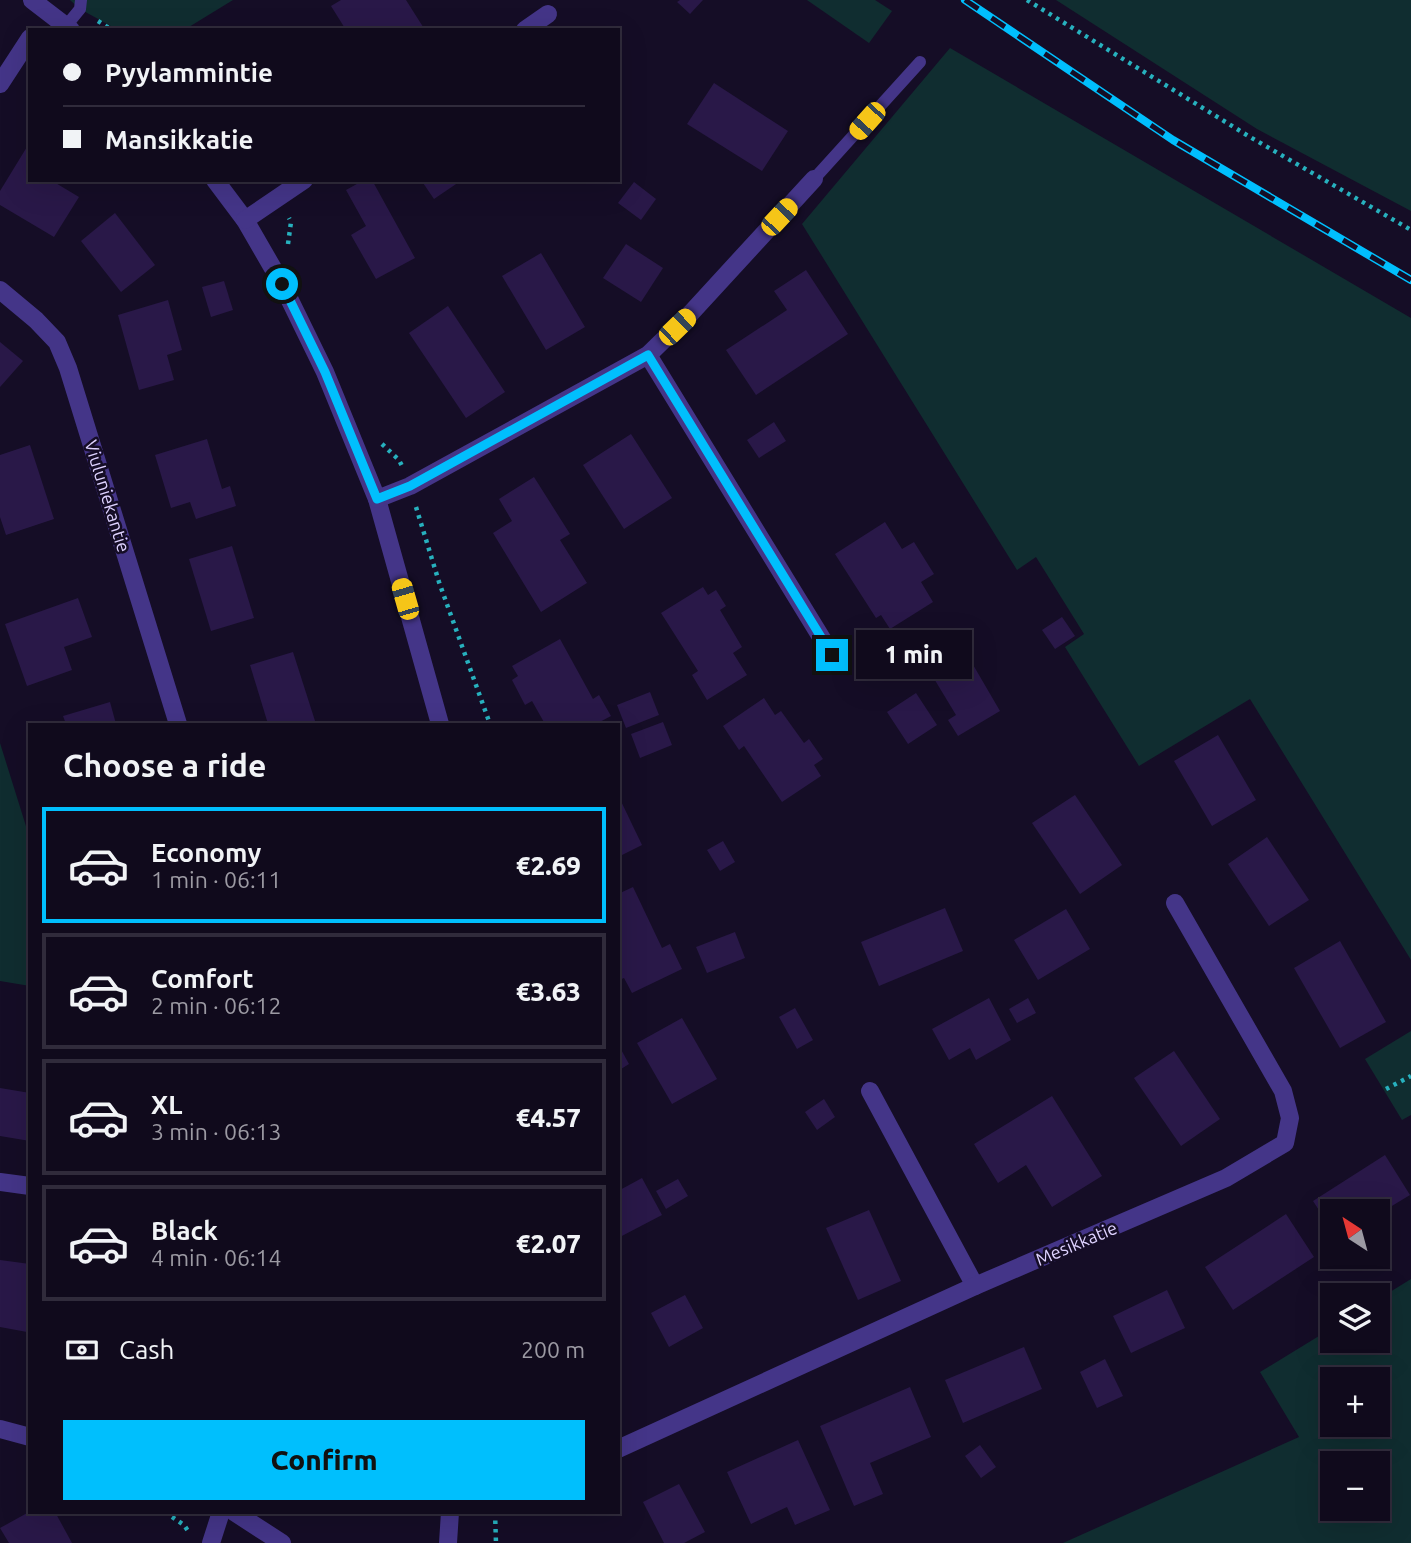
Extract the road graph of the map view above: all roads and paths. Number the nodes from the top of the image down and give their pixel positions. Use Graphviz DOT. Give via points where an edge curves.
graph roads {
  1 [pos="32,0"];
  2 [pos="81,0"];
  3 [pos="1027,0"];
  4 [pos="47,12"];
  5 [pos="548,14"];
  6 [pos="36,28"];
  7 [pos="68,28"];
  8 [pos="528,28"];
  9 [pos="28,41"];
  10 [pos="920,62"];
  11 [pos="0,84"];
  12 [pos="814,179"];
  13 [pos="216,182"];
  14 [pos="301,182"];
  15 [pos="245,220"];
  16 [pos="1411,230"];
  17 [pos="0,290"];
  18 [pos="648,355"];
  19 [pos="410,486"];
  20 [pos="377,499"];
  21 [pos="832,655"];
  22 [pos="178,723"];
  23 [pos="440,723"];
  24 [pos="490,723"];
  25 [pos="1175,903"];
  26 [pos="1411,1076"];
  27 [pos="1385,1089"];
  28 [pos="870,1091"];
  29 [pos="0,1182"];
  30 [pos="28,1186"];
  31 [pos="975,1286"];
  32 [pos="0,1429"];
  33 [pos="28,1436"];
  34 [pos="620,1448"];
  35 [pos="168,1514"];
  36 [pos="220,1514"];
  37 [pos="237,1514"];
  38 [pos="450,1514"];
  39 [pos="495,1514"];
  40 [pos="197,1543"];
  41 [pos="211,1543"];
  42 [pos="282,1543"];
  43 [pos="449,1543"];
  44 [pos="496,1543"];
  1 -- 4 [label="street"];
  2 -- 7 [label="lane"];
  3 -- 16 [label="path"];
  4 -- 6 [label="street"];
  4 -- 7 [label="street"];
  5 -- 8 [label="street"];
  9 -- 11 [label="street"];
  10 -- 12 [label="lane"];
  12 -- 18 [label="street"];
  13 -- 15 [label="street"];
  14 -- 15 [label="street"];
  15 -- 20 [label="street" via="325,372"];
  17 -- 22 [label="street, Viuluniekantie" via="57,342 68,368"];
  18 -- 19 [label="street"];
  18 -- 21 [label="street"];
  19 -- 20 [label="street"];
  19 -- 24 [label="path"];
  20 -- 23 [label="street"];
  25 -- 31 [label="street, Mesikkatie" via="1283,1091 1290,1118 1284,1143 1226,1178"];
  26 -- 27 [label="path"];
  28 -- 31 [label="street"];
  29 -- 30 [label="street"];
  31 -- 34 [label="street, Mesikkatie"];
  32 -- 33 [label="street"];
  35 -- 40 [label="path" via="184,1525"];
  36 -- 41 [label="street"];
  37 -- 42 [label="street"];
  38 -- 43 [label="street"];
  39 -- 44 [label="path"];
}
